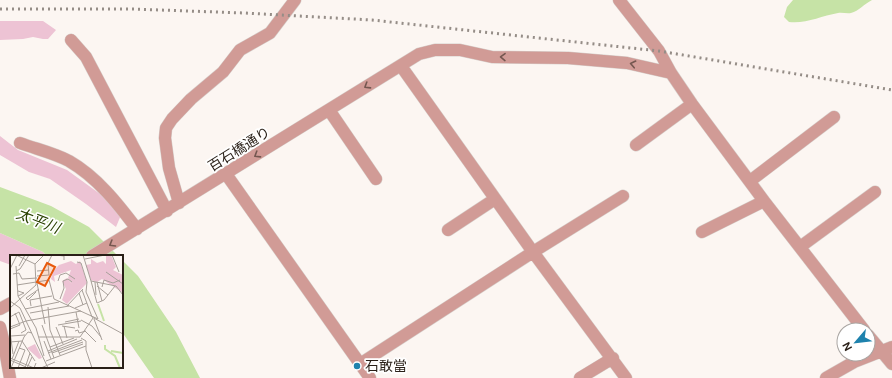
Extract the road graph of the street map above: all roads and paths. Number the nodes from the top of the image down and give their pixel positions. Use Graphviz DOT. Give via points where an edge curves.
graph roads {
  1 [pos="295,0"];
  2 [pos="619,0"];
  3 [pos="71,40"];
  4 [pos="400,66"];
  5 [pos="671,73"];
  6 [pos="692,104"];
  7 [pos="329,110"];
  8 [pos="834,117"];
  9 [pos="20,143"];
  10 [pos="636,145"];
  11 [pos="226,174"];
  12 [pos="376,179"];
  13 [pos="750,181"];
  14 [pos="875,192"];
  15 [pos="623,196"];
  16 [pos="496,199"];
  17 [pos="764,200"];
  18 [pos="179,203"];
  19 [pos="167,211"];
  20 [pos="448,230"];
  21 [pos="134,231"];
  22 [pos="702,232"];
  23 [pos="800,247"];
  24 [pos="533,252"];
  25 [pos="94,255"];
  26 [pos="10,304"];
  27 [pos="0,309"];
  28 [pos="858,322"];
  29 [pos="0,327"];
  30 [pos="876,341"];
  31 [pos="887,349"];
  32 [pos="613,358"];
  33 [pos="360,364"];
  34 [pos="892,364"];
  35 [pos="10,378"];
  36 [pos="370,378"];
  37 [pos="580,378"];
  38 [pos="626,378"];
  39 [pos="826,378"];
  1 -- 18 [label="street" via="270,33 240,50 223,72 191,100 166,128 169,168"];
  2 -- 5 [label="street" via="658,51"];
  3 -- 19 [label="street" via="86,57"];
  5 -- 4 [label="street, 百石橋通り, one-way" via="627,63 568,58 492,57 454,50 435,50 419,54"];
  4 -- 7 [label="street, 百石橋通り, one-way"];
  4 -- 16 [label="street"];
  5 -- 6 [label="street"];
  6 -- 10 [label="street"];
  6 -- 13 [label="street"];
  7 -- 11 [label="street, 百石橋通り, one-way"];
  7 -- 12 [label="street"];
  8 -- 13 [label="street"];
  9 -- 21 [label="street" via="69,161 89,175 115,201"];
  11 -- 18 [label="street, 百石橋通り"];
  11 -- 33 [label="street"];
  13 -- 17 [label="street"];
  14 -- 23 [label="street"];
  15 -- 24 [label="street"];
  16 -- 20 [label="street"];
  16 -- 24 [label="street"];
  17 -- 22 [label="street"];
  17 -- 23 [label="street"];
  18 -- 19 [label="street, 百石橋通り"];
  19 -- 21 [label="street, 百石橋通り"];
  21 -- 25 [label="street, 百石橋通り, one-way"];
  23 -- 28 [label="street"];
  24 -- 32 [label="street"];
  24 -- 33 [label="street"];
  26 -- 27 [label="street"];
  29 -- 35 [label="street"];
  30 -- 31 [label="street"];
  31 -- 34 [label="street"];
  31 -- 39 [label="street" via="854,362"];
  32 -- 37 [label="street"];
  32 -- 38 [label="street"];
  33 -- 36 [label="street"];
}
